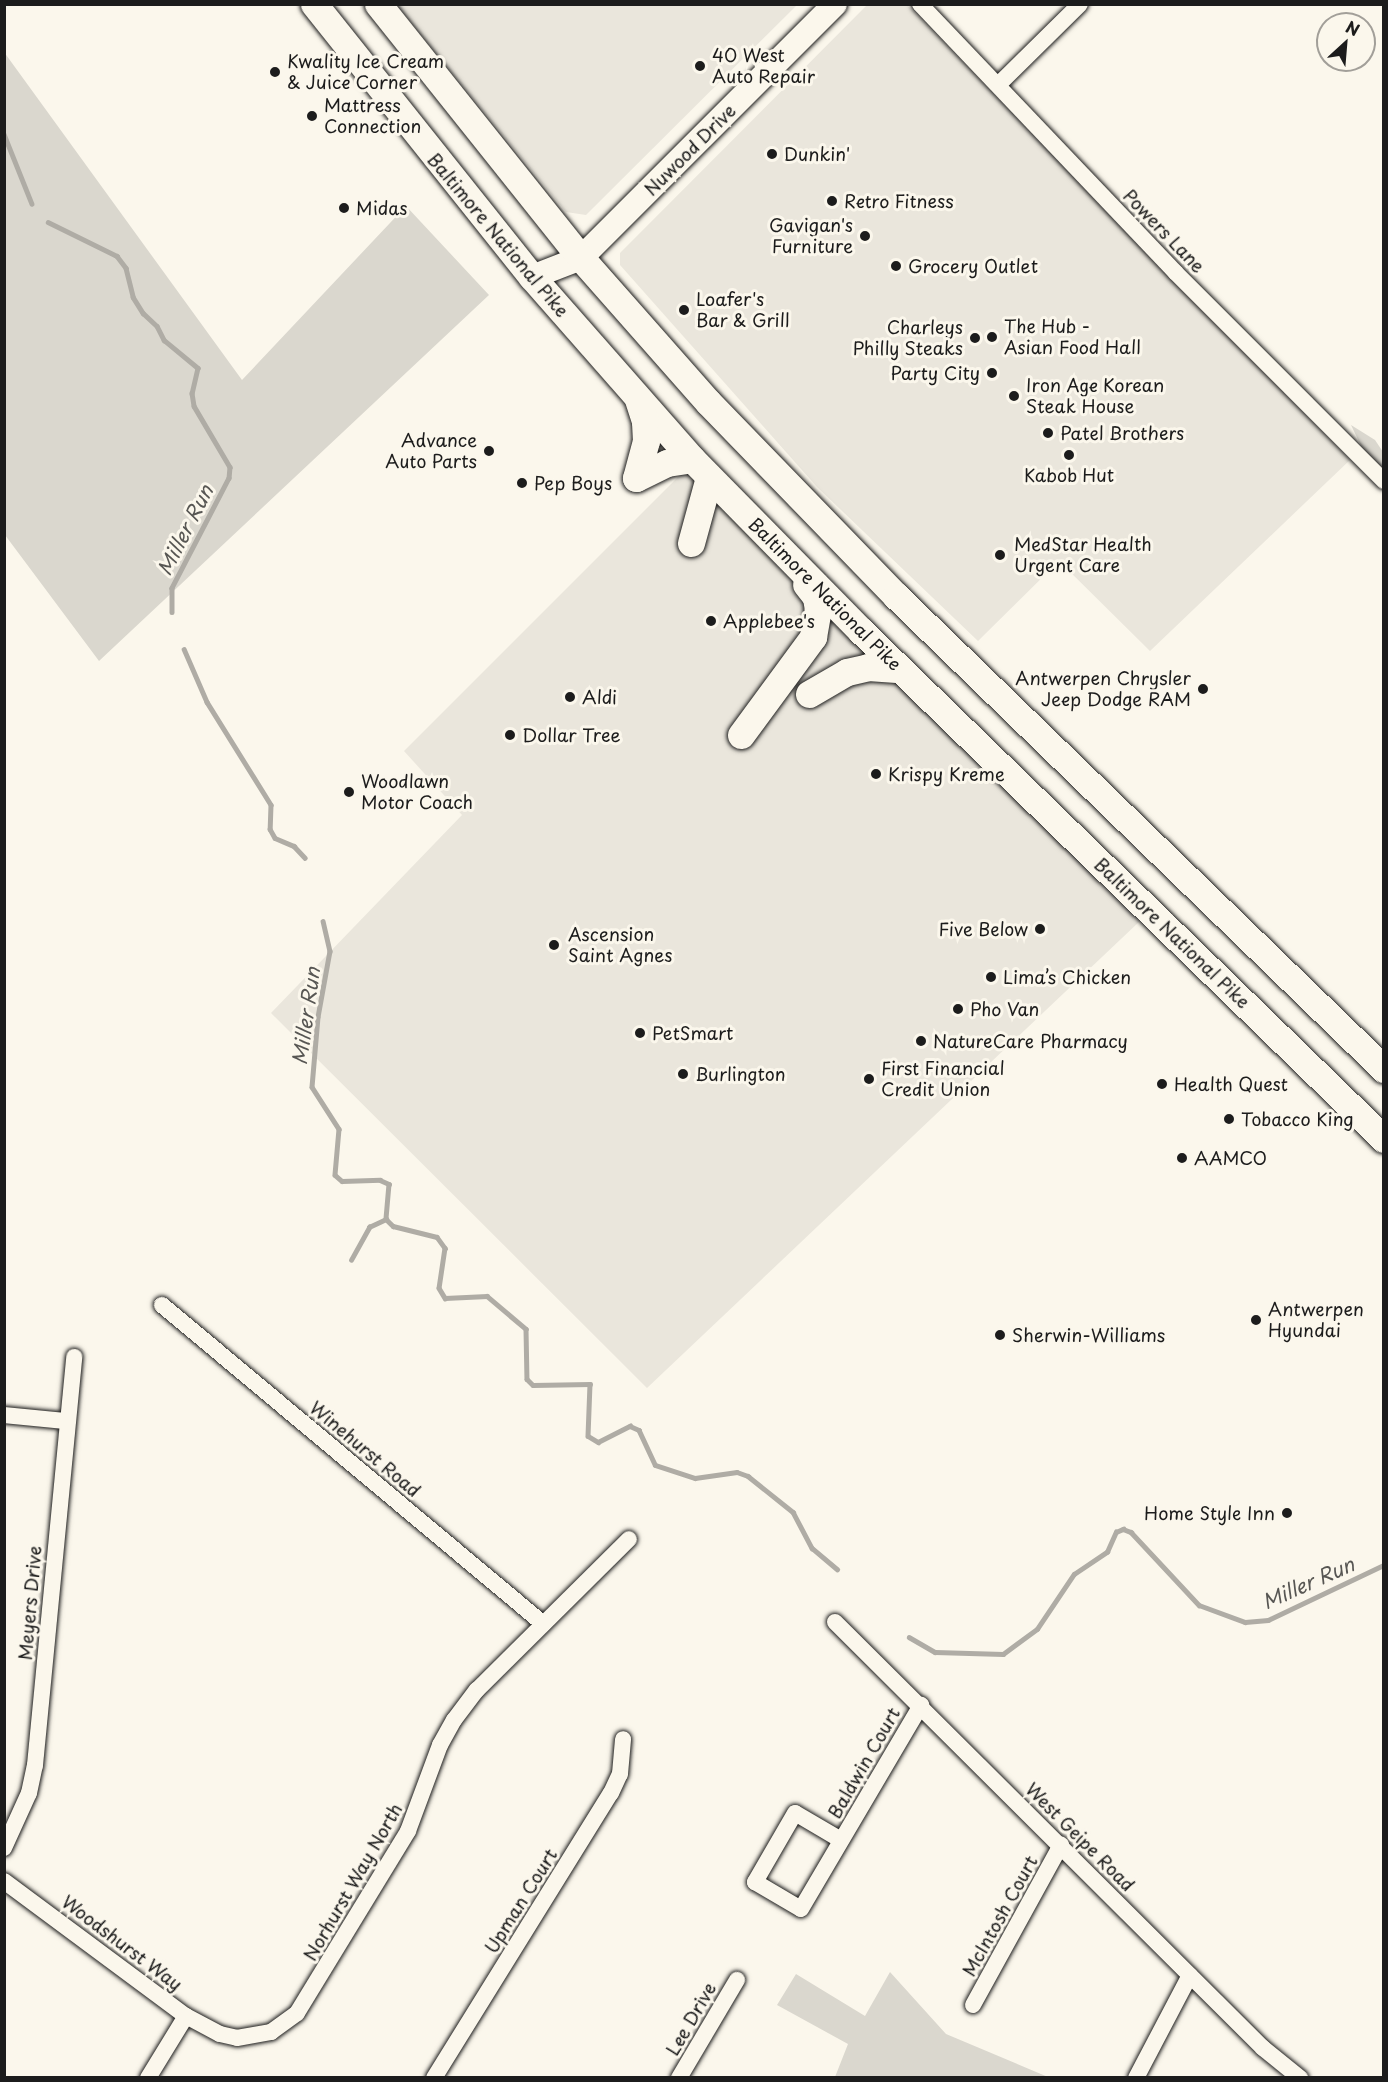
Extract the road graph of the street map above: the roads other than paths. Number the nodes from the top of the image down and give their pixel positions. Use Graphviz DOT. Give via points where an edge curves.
graph roads {
  1 [pos="314,4"];
  2 [pos="378,4"];
  3 [pos="835,4"];
  4 [pos="920,4"];
  5 [pos="1080,4"];
  6 [pos="998,85"];
  7 [pos="581,258"];
  8 [pos="532,277"];
  9 [pos="638,400"];
  10 [pos="700,468"];
  11 [pos="1383,481"];
  12 [pos="691,543"];
  13 [pos="779,550"];
  14 [pos="900,669"];
  15 [pos="809,694"];
  16 [pos="741,735"];
  17 [pos="1383,1069"];
  18 [pos="1383,1139"];
  19 [pos="162,1305"];
  20 [pos="74,1357"];
  21 [pos="4,1415"];
  22 [pos="65,1421"];
  23 [pos="629,1539"];
  24 [pos="836,1622"];
  25 [pos="543,1623"];
  26 [pos="921,1705"];
  27 [pos="623,1739"];
  28 [pos="841,1840"];
  29 [pos="1061,1845"];
  30 [pos="4,1848"];
  31 [pos="4,1881"];
  32 [pos="1190,1975"];
  33 [pos="736,1980"];
  34 [pos="973,2005"];
  35 [pos="186,2016"];
  36 [pos="148,2078"];
  37 [pos="434,2078"];
  38 [pos="679,2078"];
  39 [pos="1136,2078"];
  40 [pos="1300,2078"];
  1 -- 8 [label="main road, Baltimore National Pike"];
  2 -- 7 [label="main road"];
  3 -- 7 [label="street, Nuwood Drive"];
  4 -- 6 [label="street, Powers Lane"];
  5 -- 6 [label="street"];
  6 -- 11 [label="street, Powers Lane" via="1176,273"];
  7 -- 8 [label="street, Nuwood Drive"];
  7 -- 17 [label="main road" via="708,402 896,596"];
  8 -- 9 [label="main road, Baltimore National Pike"];
  9 -- 10 [label="main road, Baltimore National Pike"];
  9 -- 10 [label="main road" via="645,421 645,441 636,478 667,463"];
  10 -- 12 [label="main road"];
  10 -- 13 [label="main road, Baltimore National Pike"];
  13 -- 14 [label="main road, Baltimore National Pike"];
  13 -- 16 [label="main road" via="816,597 817,623 813,636"];
  14 -- 15 [label="main road" via="868,667 847,672"];
  14 -- 18 [label="main road, Baltimore National Pike"];
  19 -- 25 [label="street, Winehurst Road"];
  20 -- 22 [label="street, Meyers Drive"];
  21 -- 22 [label="street"];
  22 -- 30 [label="street, Meyers Drive" via="35,1765 29,1793"];
  23 -- 25 [label="street, Norhurst Way North"];
  24 -- 26 [label="street, West Geipe Road"];
  25 -- 35 [label="street, Norhurst Way North" via="477,1690 454,1720 440,1745 408,1831 297,2013 271,2032 237,2038 220,2034"];
  26 -- 28 [label="street, Baldwin Court"];
  26 -- 29 [label="street, West Geipe Road"];
  27 -- 37 [label="street, Upman Court" via="620,1774 611,1793"];
  28 -- 28 [label="street, Baldwin Court" via="801,1909 755,1882 795,1813"];
  29 -- 32 [label="street, West Geipe Road"];
  29 -- 34 [label="street, McIntosh Court"];
  31 -- 35 [label="street, Woodshurst Way"];
  32 -- 39 [label="street"];
  32 -- 40 [label="street, West Geipe Road" via="1263,2048"];
  33 -- 38 [label="street, Lee Drive"];
  35 -- 36 [label="street, Woodshurst Way"];
}
